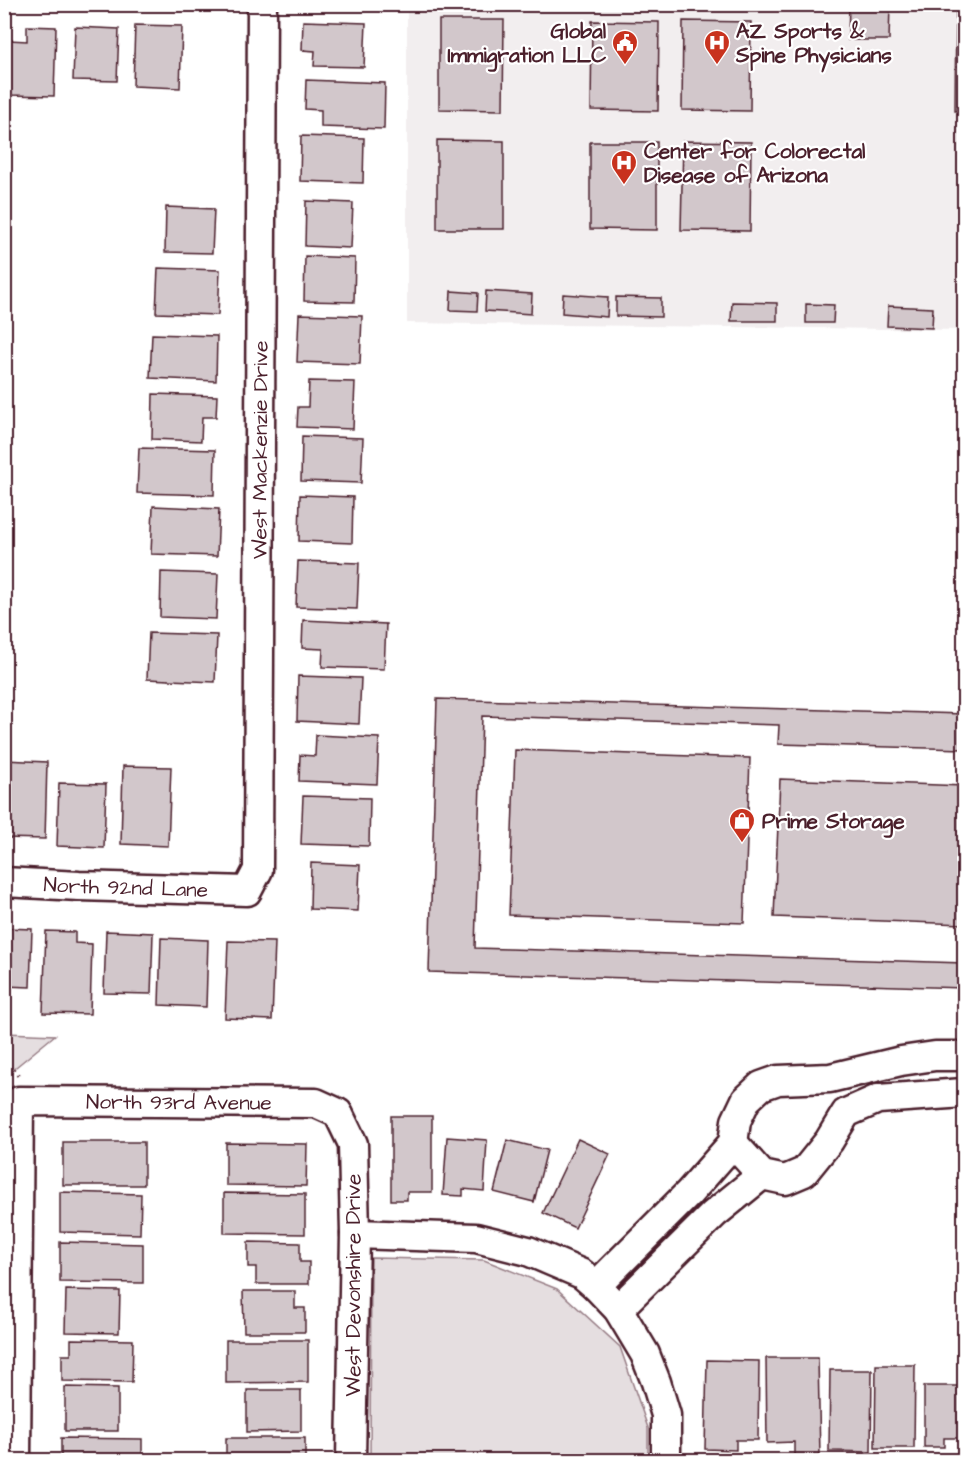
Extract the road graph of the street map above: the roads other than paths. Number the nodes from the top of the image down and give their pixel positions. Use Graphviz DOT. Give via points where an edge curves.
graph roads {
  1 [pos="262,4"];
  2 [pos="4,882"];
  3 [pos="247,891"];
  4 [pos="964,1056"];
  5 [pos="964,1093"];
  6 [pos="338,1113"];
  7 [pos="733,1143"];
  8 [pos="762,1175"];
  9 [pos="355,1234"];
  10 [pos="596,1286"];
  11 [pos="618,1309"];
  12 [pos="16,1461"];
  13 [pos="351,1461"];
  14 [pos="666,1461"];
  1 -- 3 [label="street, West Mackenzie Drive" via="258,870"];
  2 -- 3 [label="street, North 92nd Lane"];
  4 -- 7 [label="street" via="935,1056 830,1078 778,1080 760,1086 746,1100 736,1121"];
  5 -- 8 [label="street" via="878,1099 846,1113 804,1172 785,1180"];
  6 -- 9 [label="street, West Devonshire Drive" via="353,1144"];
  6 -- 12 [label="street, North 93rd Avenue" via="316,1103 19,1101"];
  7 -- 8 [label="street"];
  7 -- 10 [label="street"];
  8 -- 11 [label="street" via="714,1214"];
  9 -- 10 [label="street" via="476,1238 528,1251 582,1274"];
  9 -- 13 [label="street, West Devonshire Drive"];
  10 -- 11 [label="street"];
  11 -- 14 [label="street" via="645,1354 656,1382 666,1414"];
}
